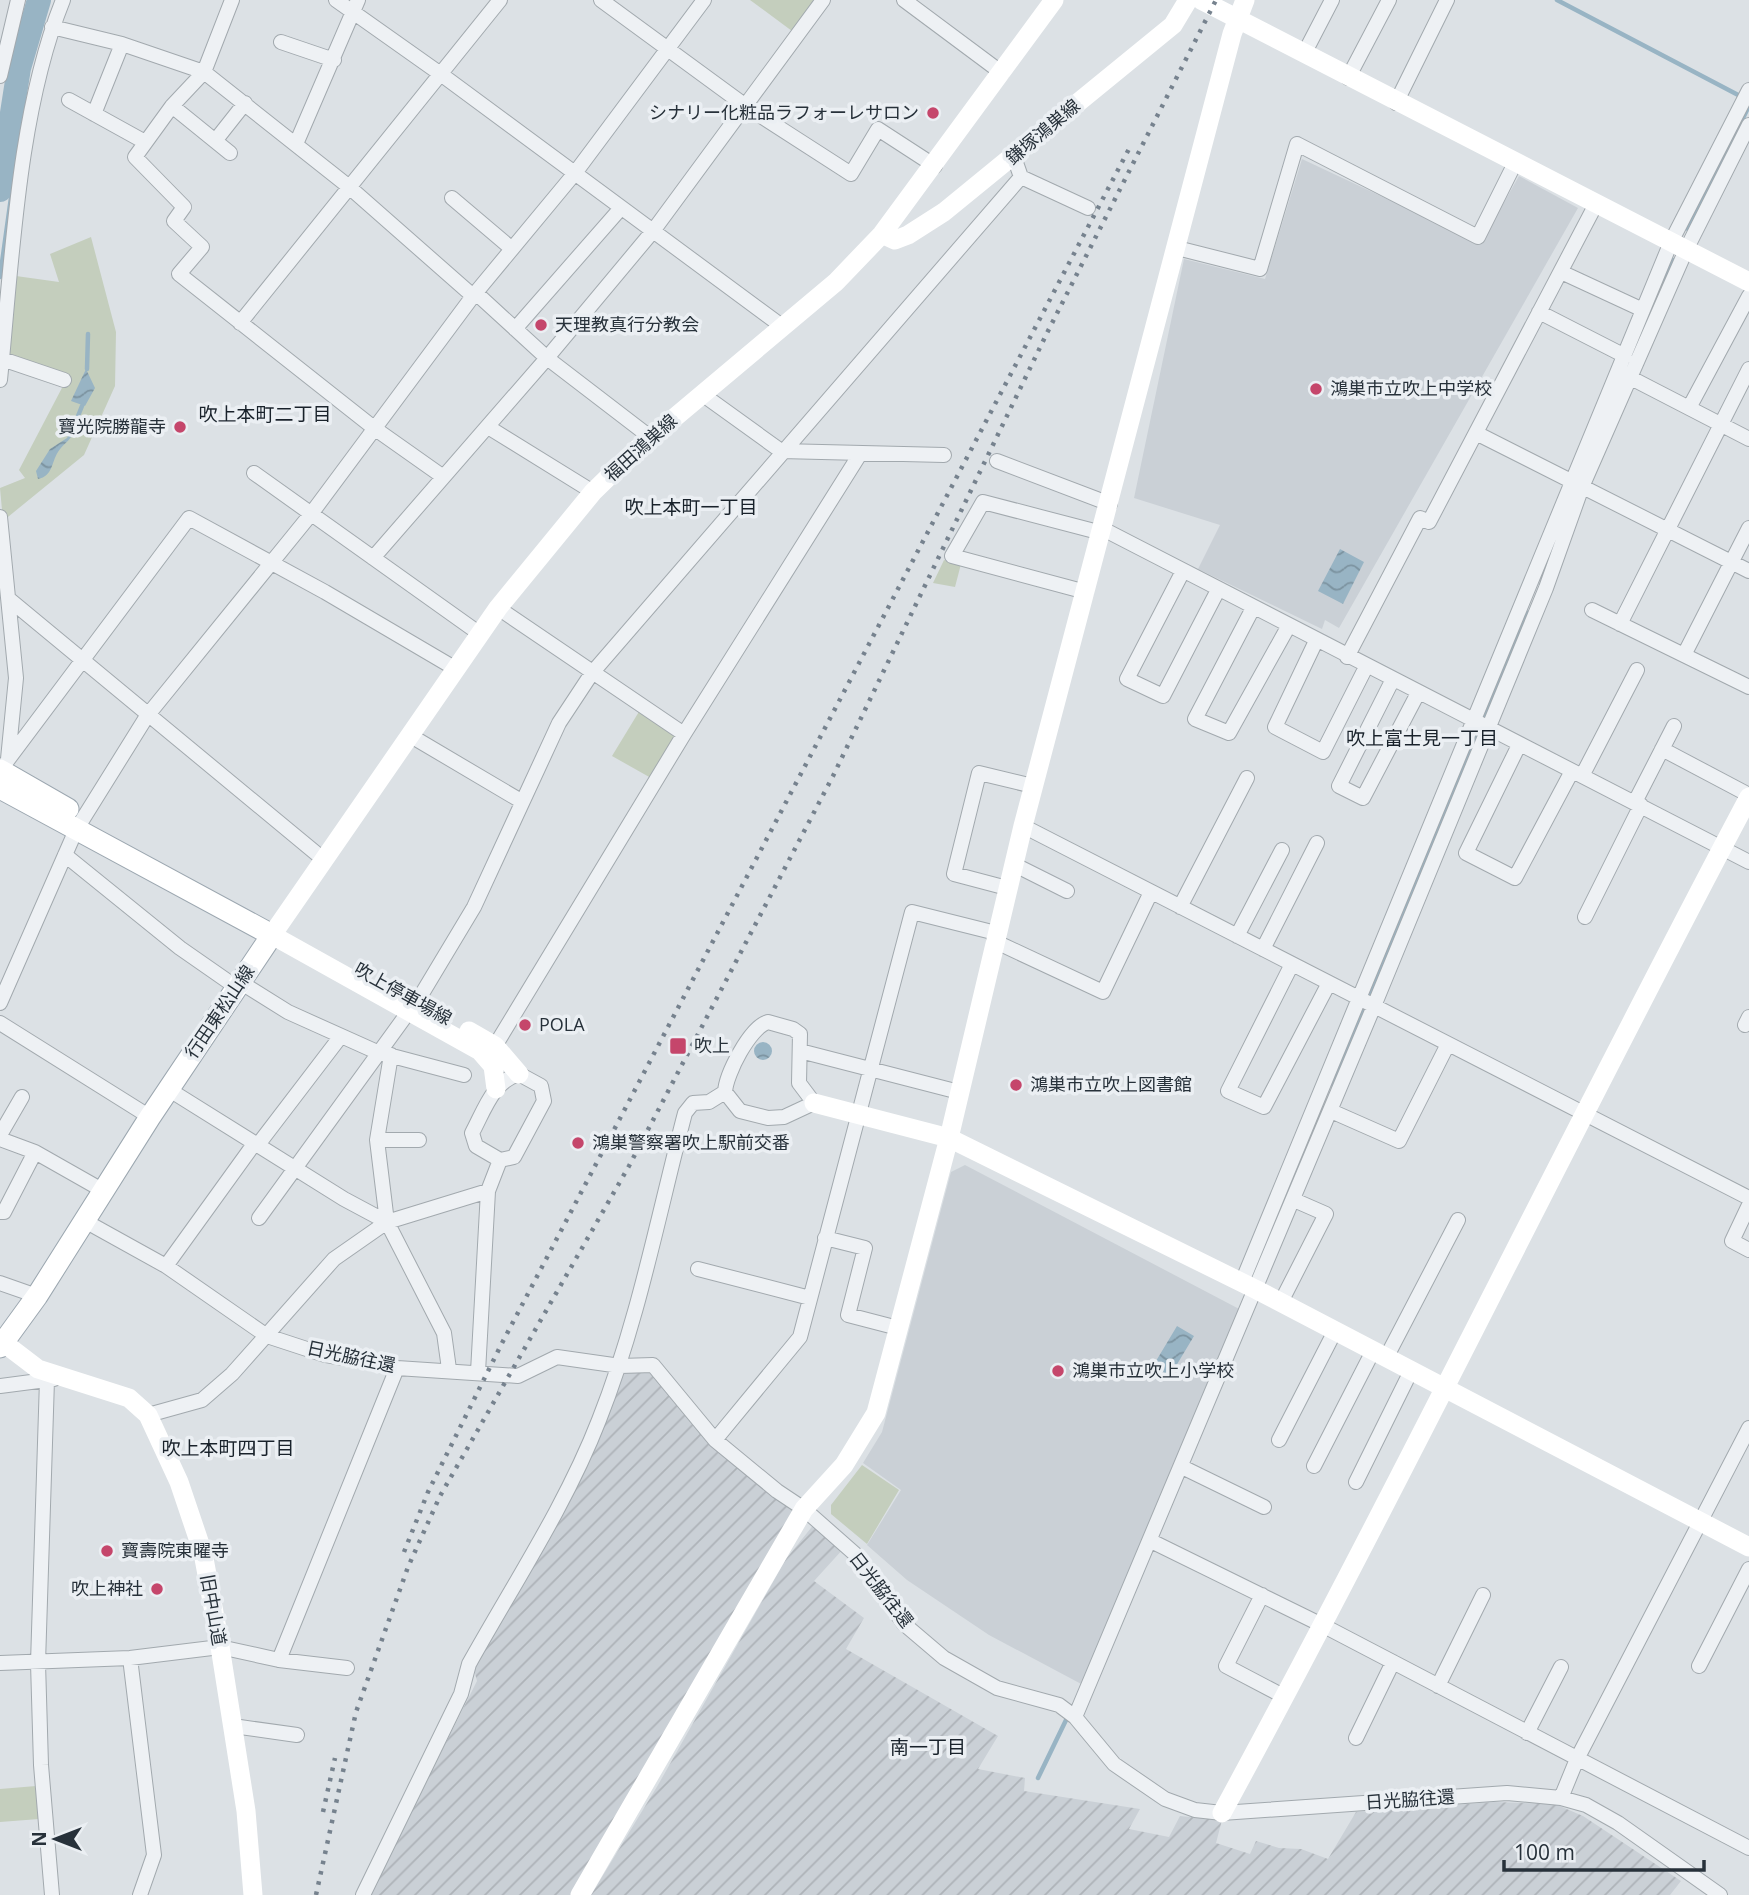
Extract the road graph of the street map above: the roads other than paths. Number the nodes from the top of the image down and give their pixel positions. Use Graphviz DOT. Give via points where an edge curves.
graph roads {
  1 [pos="62,0"];
  2 [pos="232,0"];
  3 [pos="335,0"];
  4 [pos="500,0"];
  5 [pos="704,0"];
  6 [pos="823,0"];
  7 [pos="904,0"];
  8 [pos="1054,0"];
  9 [pos="1188,0"];
  10 [pos="1201,0"];
  11 [pos="1245,0"];
  12 [pos="1332,0"];
  13 [pos="1389,0"];
  14 [pos="1447,0"];
  15 [pos="12,2"];
  16 [pos="607,2"];
  17 [pos="356,6"];
  18 [pos="1237,19"];
  19 [pos="52,27"];
  20 [pos="281,42"];
  21 [pos="122,44"];
  22 [pos="669,47"];
  23 [pos="1305,52"];
  24 [pos="334,60"];
  25 [pos="204,72"];
  26 [pos="1002,73"];
  27 [pos="442,75"];
  28 [pos="0,76"];
  29 [pos="1349,78"];
  30 [pos="1749,90"];
  31 [pos="69,100"];
  32 [pos="245,103"];
  33 [pos="1396,103"];
  34 [pos="172,106"];
  35 [pos="747,107"];
  36 [pos="94,114"];
  37 [pos="1749,125"];
  38 [pos="215,141"];
  39 [pos="145,142"];
  40 [pos="296,145"];
  41 [pos="230,153"];
  42 [pos="1014,157"];
  43 [pos="1515,163"];
  44 [pos="935,166"];
  45 [pos="575,173"];
  46 [pos="1021,177"];
  47 [pos="348,186"];
  48 [pos="452,198"];
  49 [pos="1596,204"];
  50 [pos="621,208"];
  51 [pos="1088,208"];
  52 [pos="653,231"];
  53 [pos="882,234"];
  54 [pos="1678,246"];
  55 [pos="1177,248"];
  56 [pos="512,249"];
  57 [pos="1561,272"];
  58 [pos="1749,282"];
  59 [pos="475,295"];
  60 [pos="1749,296"];
  61 [pos="1643,310"];
  62 [pos="1539,312"];
  63 [pos="240,323"];
  64 [pos="783,327"];
  65 [pos="515,329"];
  66 [pos="1625,356"];
  67 [pos="547,358"];
  68 [pos="2,359"];
  69 [pos="1749,369"];
  70 [pos="1629,377"];
  71 [pos="0,380"];
  72 [pos="64,380"];
  73 [pos="702,394"];
  74 [pos="1689,408"];
  75 [pos="1721,425"];
  76 [pos="488,426"];
  77 [pos="374,428"];
  78 [pos="1476,433"];
  79 [pos="650,437"];
  80 [pos="1749,439"];
  81 [pos="781,451"];
  82 [pos="860,454"];
  83 [pos="944,455"];
  84 [pos="997,461"];
  85 [pos="254,473"];
  86 [pos="442,477"];
  87 [pos="1577,484"];
  88 [pos="593,492"];
  89 [pos="1110,503"];
  90 [pos="311,514"];
  91 [pos="0,516"];
  92 [pos="1749,528"];
  93 [pos="1666,529"];
  94 [pos="1102,531"];
  95 [pos="3,556"];
  96 [pos="373,558"];
  97 [pos="1731,562"];
  98 [pos="271,563"];
  99 [pos="1183,571"];
  100 [pos="1749,571"];
  101 [pos="1218,590"];
  102 [pos="1086,592"];
  103 [pos="10,600"];
  104 [pos="498,608"];
  105 [pos="1253,608"];
  106 [pos="1592,610"];
  107 [pos="1620,624"];
  108 [pos="1288,627"];
  109 [pos="480,634"];
  110 [pos="1316,642"];
  111 [pos="1684,656"];
  112 [pos="1347,657"];
  113 [pos="85,660"];
  114 [pos="1366,667"];
  115 [pos="456,669"];
  116 [pos="1637,670"];
  117 [pos="592,673"];
  118 [pos="1392,681"];
  119 [pos="1749,687"];
  120 [pos="1418,693"];
  121 [pos="147,716"];
  122 [pos="1480,726"];
  123 [pos="1674,726"];
  124 [pos="684,734"];
  125 [pos="411,736"];
  126 [pos="1519,745"];
  127 [pos="1662,749"];
  128 [pos="1577,774"];
  129 [pos="2,778"];
  130 [pos="1247,778"];
  131 [pos="1033,786"];
  132 [pos="1749,796"];
  133 [pos="521,801"];
  134 [pos="1638,804"];
  135 [pos="80,824"];
  136 [pos="1023,826"];
  137 [pos="1317,843"];
  138 [pos="1722,848"];
  139 [pos="1282,850"];
  140 [pos="65,855"];
  141 [pos="323,859"];
  142 [pos="1749,862"];
  143 [pos="1013,864"];
  144 [pos="1007,888"];
  145 [pos="1067,891"];
  146 [pos="1151,892"];
  147 [pos="1181,907"];
  148 [pos="1585,917"];
  149 [pos="275,930"];
  150 [pos="1237,936"];
  151 [pos="995,937"];
  152 [pos="1263,949"];
  153 [pos="1292,964"];
  154 [pos="1329,983"];
  155 [pos="238,984"];
  156 [pos="1359,998"];
  157 [pos="0,1003"];
  158 [pos="1374,1006"];
  159 [pos="413,1007"];
  160 [pos="0,1023"];
  161 [pos="341,1036"];
  162 [pos="1448,1044"];
  163 [pos="495,1046"];
  164 [pos="800,1051"];
  165 [pos="384,1054"];
  166 [pos="871,1069"];
  167 [pos="519,1074"];
  168 [pos="464,1075"];
  169 [pos="496,1088"];
  170 [pos="168,1089"];
  171 [pos="960,1091"];
  172 [pos="725,1092"];
  173 [pos="22,1097"];
  174 [pos="814,1103"];
  175 [pos="1331,1111"];
  176 [pos="1584,1112"];
  177 [pos="859,1113"];
  178 [pos="150,1117"];
  179 [pos="0,1137"];
  180 [pos="949,1138"];
  181 [pos="377,1140"];
  182 [pos="419,1140"];
  183 [pos="256,1145"];
  184 [pos="35,1153"];
  185 [pos="500,1160"];
  186 [pos="294,1168"];
  187 [pos="102,1190"];
  188 [pos="488,1191"];
  189 [pos="1749,1198"];
  190 [pos="1294,1200"];
  191 [pos="1749,1205"];
  192 [pos="0,1212"];
  193 [pos="258,1218"];
  194 [pos="83,1220"];
  195 [pos="1458,1220"];
  196 [pos="387,1222"];
  197 [pos="825,1238"];
  198 [pos="1749,1250"];
  199 [pos="166,1266"];
  200 [pos="698,1269"];
  201 [pos="0,1283"];
  202 [pos="1250,1286"];
  203 [pos="37,1296"];
  204 [pos="810,1298"];
  205 [pos="1281,1302"];
  206 [pos="898,1328"];
  207 [pos="1335,1331"];
  208 [pos="267,1336"];
  209 [pos="2,1345"];
  210 [pos="1379,1354"];
  211 [pos="620,1366"];
  212 [pos="397,1368"];
  213 [pos="449,1369"];
  214 [pos="1411,1371"];
  215 [pos="478,1372"];
  216 [pos="54,1379"];
  217 [pos="0,1386"];
  218 [pos="1443,1388"];
  219 [pos="148,1415"];
  220 [pos="1749,1428"];
  221 [pos="715,1440"];
  222 [pos="1279,1440"];
  223 [pos="1314,1466"];
  224 [pos="1182,1467"];
  225 [pos="1356,1482"];
  226 [pos="1264,1507"];
  227 [pos="804,1509"];
  228 [pos="1702,1520"];
  229 [pos="1151,1541"];
  230 [pos="1749,1547"];
  231 [pos="1749,1569"];
  232 [pos="1262,1595"];
  233 [pos="1483,1595"];
  234 [pos="1324,1626"];
  235 [pos="220,1647"];
  236 [pos="130,1658"];
  237 [pos="279,1660"];
  238 [pos="1393,1662"];
  239 [pos="0,1663"];
  240 [pos="38,1663"];
  241 [pos="1699,1666"];
  242 [pos="1561,1667"];
  243 [pos="347,1668"];
  244 [pos="1438,1686"];
  245 [pos="1285,1697"];
  246 [pos="1075,1717"];
  247 [pos="233,1726"];
  248 [pos="1527,1733"];
  249 [pos="297,1735"];
  250 [pos="1356,1738"];
  251 [pos="1577,1759"];
  252 [pos="1561,1798"];
  253 [pos="1222,1813"];
  254 [pos="1749,1848"];
  255 [pos="52,1895"];
  256 [pos="140,1895"];
  257 [pos="253,1895"];
  258 [pos="363,1895"];
  259 [pos="580,1895"];
  260 [pos="1720,1895"];
  1 -- 19 [label="street"];
  2 -- 25 [label="street"];
  3 -- 17 [label="street"];
  4 -- 27 [label="street"];
  5 -- 22 [label="street"];
  6 -- 35 [label="street"];
  7 -- 26 [label="street"];
  8 -- 26 [label="street, 福田鴻巣線"];
  9 -- 42 [label="street, 鎌塚鴻巣線" via="1173,25"];
  10 -- 18 [label="street"];
  11 -- 18 [label="street"];
  12 -- 23 [label="street"];
  13 -- 29 [label="street"];
  14 -- 33 [label="street"];
  15 -- 28 [label="street"];
  16 -- 22 [label="street"];
  17 -- 24 [label="street"];
  17 -- 27 [label="street"];
  18 -- 23 [label="street"];
  18 -- 55 [label="street"];
  19 -- 21 [label="street"];
  19 -- 68 [label="street" via="30,121"];
  20 -- 24 [label="street"];
  21 -- 25 [label="street"];
  21 -- 36 [label="street"];
  22 -- 35 [label="street"];
  22 -- 45 [label="street"];
  23 -- 29 [label="street"];
  24 -- 40 [label="street"];
  25 -- 32 [label="street"];
  25 -- 34 [label="street"];
  26 -- 44 [label="street, 福田鴻巣線"];
  27 -- 45 [label="street"];
  27 -- 47 [label="street"];
  29 -- 33 [label="street"];
  30 -- 54 [label="street"];
  31 -- 36 [label="street"];
  32 -- 38 [label="street"];
  32 -- 40 [label="street"];
  33 -- 43 [label="street"];
  34 -- 38 [label="street"];
  34 -- 39 [label="street"];
  35 -- 44 [label="street" via="851,174 878,129"];
  35 -- 52 [label="street"];
  36 -- 39 [label="street"];
  37 -- 54 [label="street"];
  38 -- 41 [label="street"];
  39 -- 63 [label="street" via="135,156 184,207 174,221 202,247 179,274"];
  40 -- 47 [label="street"];
  42 -- 46 [label="street"];
  42 -- 53 [label="street, 鎌塚鴻巣線" via="908,235 895,240"];
  43 -- 49 [label="street"];
  43 -- 55 [label="street" via="1478,237 1297,145 1260,269"];
  44 -- 53 [label="street, 福田鴻巣線"];
  45 -- 50 [label="street"];
  45 -- 56 [label="street"];
  46 -- 51 [label="street"];
  46 -- 81 [label="street"];
  47 -- 59 [label="street"];
  47 -- 63 [label="street"];
  48 -- 56 [label="street"];
  49 -- 54 [label="street"];
  49 -- 57 [label="street"];
  50 -- 52 [label="street"];
  50 -- 65 [label="street"];
  52 -- 64 [label="street"];
  52 -- 67 [label="street"];
  53 -- 64 [label="street, 福田鴻巣線"];
  54 -- 58 [label="street"];
  54 -- 61 [label="street"];
  54 -- 70 [label="street"];
  55 -- 89 [label="street"];
  56 -- 59 [label="street"];
  57 -- 61 [label="street"];
  57 -- 62 [label="street"];
  59 -- 65 [label="street"];
  59 -- 77 [label="street"];
  60 -- 74 [label="street"];
  61 -- 66 [label="street"];
  62 -- 66 [label="street"];
  62 -- 78 [label="street"];
  63 -- 77 [label="street"];
  64 -- 73 [label="street, 福田鴻巣線"];
  65 -- 67 [label="street"];
  66 -- 87 [label="street"];
  67 -- 76 [label="street"];
  67 -- 79 [label="street"];
  68 -- 71 [label="street"];
  68 -- 72 [label="street"];
  69 -- 75 [label="street"];
  70 -- 74 [label="street"];
  70 -- 87 [label="street"];
  73 -- 79 [label="street, 福田鴻巣線"];
  73 -- 81 [label="street"];
  74 -- 75 [label="street"];
  75 -- 80 [label="street"];
  75 -- 93 [label="street"];
  76 -- 86 [label="street"];
  76 -- 88 [label="street"];
  77 -- 86 [label="street"];
  77 -- 90 [label="street"];
  78 -- 87 [label="street"];
  78 -- 112 [label="street" via="1429,522 1420,518"];
  79 -- 88 [label="street, 福田鴻巣線"];
  81 -- 82 [label="street"];
  81 -- 117 [label="street"];
  82 -- 83 [label="street"];
  82 -- 124 [label="street"];
  84 -- 89 [label="street"];
  85 -- 90 [label="street"];
  86 -- 96 [label="street"];
  87 -- 93 [label="street"];
  87 -- 122 [label="street"];
  88 -- 104 [label="street, 福田鴻巣線"];
  89 -- 94 [label="street"];
  90 -- 96 [label="street"];
  90 -- 98 [label="street"];
  91 -- 95 [label="street"];
  92 -- 97 [label="street"];
  93 -- 97 [label="street"];
  93 -- 107 [label="street"];
  94 -- 99 [label="street"];
  94 -- 102 [label="street"];
  94 -- 102 [label="street" via="983,502 952,556"];
  95 -- 103 [label="street"];
  96 -- 109 [label="street"];
  97 -- 100 [label="street"];
  97 -- 111 [label="street"];
  98 -- 113 [label="street" via="189,518"];
  98 -- 115 [label="street"];
  98 -- 121 [label="street"];
  99 -- 101 [label="street"];
  99 -- 101 [label="street" via="1127,679 1163,696"];
  101 -- 105 [label="street"];
  102 -- 131 [label="street"];
  103 -- 113 [label="street"];
  103 -- 129 [label="street" via="16,678"];
  104 -- 109 [label="street, 福田鴻巣線"];
  104 -- 117 [label="street"];
  105 -- 108 [label="street"];
  105 -- 108 [label="street" via="1195,719 1229,733"];
  106 -- 107 [label="street"];
  107 -- 111 [label="street"];
  108 -- 110 [label="street"];
  109 -- 115 [label="street, 福田鴻巣線"];
  110 -- 112 [label="street"];
  110 -- 114 [label="street" via="1275,727 1311,746 1323,752"];
  111 -- 119 [label="street"];
  112 -- 114 [label="street"];
  113 -- 121 [label="street"];
  113 -- 129 [label="street"];
  114 -- 118 [label="street"];
  115 -- 125 [label="street, 福田鴻巣線"];
  116 -- 128 [label="street"];
  117 -- 124 [label="street"];
  117 -- 133 [label="street" via="559,723"];
  118 -- 120 [label="street"];
  118 -- 120 [label="street" via="1339,786 1363,798"];
  120 -- 122 [label="street"];
  121 -- 135 [label="street"];
  121 -- 141 [label="street"];
  122 -- 126 [label="street"];
  122 -- 156 [label="street"];
  122 -- 158 [label="street"];
  123 -- 127 [label="street"];
  124 -- 163 [label="street"];
  125 -- 133 [label="street"];
  125 -- 141 [label="street, 福田鴻巣線"];
  126 -- 128 [label="street"];
  126 -- 128 [label="street" via="1466,853 1514,878"];
  127 -- 132 [label="street"];
  127 -- 134 [label="street"];
  128 -- 134 [label="street"];
  129 -- 135 [label="main road"];
  130 -- 147 [label="street"];
  131 -- 136 [label="street"];
  131 -- 144 [label="street" via="979,773 954,874"];
  132 -- 138 [label="street"];
  133 -- 159 [label="street" via="474,907"];
  134 -- 138 [label="street"];
  134 -- 148 [label="street"];
  135 -- 140 [label="street"];
  135 -- 149 [label="main road"];
  136 -- 143 [label="street"];
  136 -- 146 [label="street"];
  137 -- 152 [label="street"];
  138 -- 142 [label="street"];
  138 -- 176 [label="street"];
  139 -- 150 [label="street"];
  140 -- 155 [label="street" via="180,948"];
  140 -- 157 [label="street"];
  141 -- 149 [label="street, 福田鴻巣線"];
  143 -- 144 [label="street"];
  143 -- 145 [label="street"];
  144 -- 151 [label="street"];
  146 -- 147 [label="street"];
  146 -- 151 [label="street" via="1103,992"];
  147 -- 150 [label="street"];
  149 -- 155 [label="main road, 行田東松山線"];
  149 -- 159 [label="street, 吹上停車場線"];
  150 -- 152 [label="street"];
  151 -- 166 [label="street" via="912,912"];
  151 -- 171 [label="street"];
  152 -- 153 [label="street"];
  153 -- 154 [label="street"];
  153 -- 154 [label="street" via="1228,1091 1264,1107"];
  154 -- 156 [label="street"];
  155 -- 161 [label="street"];
  155 -- 170 [label="main road, 行田東松山線"];
  156 -- 158 [label="street"];
  156 -- 202 [label="street"];
  158 -- 162 [label="street"];
  158 -- 175 [label="street"];
  159 -- 163 [label="street, 吹上停車場線"];
  159 -- 165 [label="street"];
  159 -- 169 [label="street, 吹上停車場線" via="487,1058"];
  160 -- 178 [label="street"];
  161 -- 165 [label="street"];
  161 -- 183 [label="street"];
  162 -- 175 [label="street" via="1399,1141"];
  162 -- 176 [label="street"];
  163 -- 167 [label="street, 吹上停車場線"];
  164 -- 166 [label="street"];
  164 -- 172 [label="street" via="800,1034 793,1029 760,1024 725,1082"];
  164 -- 174 [label="street" via="799,1083"];
  165 -- 168 [label="street"];
  165 -- 181 [label="street"];
  165 -- 186 [label="street"];
  166 -- 171 [label="street"];
  166 -- 177 [label="street"];
  167 -- 169 [label="street"];
  167 -- 185 [label="street" via="541,1086 544,1101 513,1157"];
  169 -- 185 [label="street" via="472,1140"];
  170 -- 178 [label="main road, 行田東松山線"];
  170 -- 183 [label="street"];
  171 -- 180 [label="street"];
  172 -- 174 [label="street" via="740,1111 768,1118 784,1117"];
  172 -- 211 [label="street" via="709,1102 694,1103 685,1113"];
  173 -- 179 [label="street"];
  174 -- 177 [label="street"];
  175 -- 190 [label="street"];
  176 -- 189 [label="street"];
  176 -- 218 [label="street"];
  177 -- 180 [label="street"];
  177 -- 197 [label="street"];
  178 -- 187 [label="main road, 行田東松山線"];
  179 -- 184 [label="street"];
  180 -- 202 [label="street"];
  180 -- 206 [label="street"];
  181 -- 182 [label="street"];
  181 -- 196 [label="street"];
  183 -- 186 [label="street"];
  183 -- 199 [label="street"];
  184 -- 187 [label="street"];
  184 -- 192 [label="street" via="4,1213"];
  185 -- 188 [label="street"];
  186 -- 193 [label="street"];
  186 -- 196 [label="street"];
  187 -- 194 [label="main road, 行田東松山線"];
  188 -- 196 [label="street"];
  188 -- 215 [label="street"];
  190 -- 202 [label="street"];
  190 -- 205 [label="street" via="1325,1214"];
  191 -- 198 [label="street" via="1732,1241"];
  194 -- 199 [label="street, 日光脇往還"];
  194 -- 203 [label="main road, 行田東松山線"];
  195 -- 210 [label="street"];
  196 -- 208 [label="street" via="334,1259"];
  196 -- 213 [label="street" via="443,1333"];
  197 -- 204 [label="street"];
  197 -- 206 [label="street" via="865,1248 848,1315"];
  199 -- 208 [label="street, 日光脇往還"];
  200 -- 204 [label="street"];
  201 -- 203 [label="street"];
  202 -- 205 [label="street"];
  202 -- 224 [label="street"];
  203 -- 209 [label="main road, 行田東松山線"];
  204 -- 221 [label="street" via="800,1337"];
  205 -- 207 [label="street"];
  206 -- 227 [label="street" via="876,1413 844,1465"];
  207 -- 210 [label="street"];
  207 -- 222 [label="street"];
  208 -- 212 [label="street, 日光脇往還" via="325,1356"];
  208 -- 219 [label="street" via="202,1399"];
  209 -- 216 [label="street, 旧中山道"];
  210 -- 214 [label="street"];
  210 -- 223 [label="street"];
  211 -- 215 [label="street, 日光脇往還" via="557,1357 518,1376"];
  211 -- 221 [label="street, 日光脇往還" via="653,1365"];
  211 -- 258 [label="street" via="562,1498 469,1664 461,1694"];
  212 -- 213 [label="street, 日光脇往還"];
  212 -- 237 [label="street"];
  213 -- 215 [label="street, 日光脇往還"];
  214 -- 218 [label="street"];
  214 -- 225 [label="street"];
  216 -- 217 [label="street"];
  216 -- 219 [label="street, 旧中山道" via="129,1398"];
  216 -- 240 [label="street"];
  218 -- 228 [label="street"];
  218 -- 234 [label="street"];
  219 -- 235 [label="street, 旧中山道" via="180,1482 203,1553"];
  220 -- 228 [label="street"];
  221 -- 227 [label="street, 日光脇往還"];
  224 -- 226 [label="street"];
  224 -- 229 [label="street"];
  227 -- 246 [label="street, 日光脇往還" via="855,1554 904,1624 944,1658 997,1688 1059,1705"];
  227 -- 259 [label="street"];
  228 -- 230 [label="street"];
  228 -- 251 [label="street"];
  229 -- 232 [label="street"];
  229 -- 246 [label="street"];
  231 -- 241 [label="street"];
  232 -- 234 [label="street"];
  232 -- 245 [label="street" via="1226,1666"];
  233 -- 244 [label="street"];
  234 -- 238 [label="street"];
  234 -- 245 [label="street"];
  235 -- 236 [label="street"];
  235 -- 237 [label="street"];
  235 -- 247 [label="street, 旧中山道"];
  236 -- 240 [label="street"];
  236 -- 256 [label="street" via="154,1855"];
  237 -- 243 [label="street"];
  238 -- 244 [label="street"];
  238 -- 250 [label="street"];
  239 -- 240 [label="street"];
  240 -- 255 [label="street"];
  242 -- 248 [label="street"];
  244 -- 248 [label="street"];
  245 -- 253 [label="street"];
  246 -- 253 [label="street, 日光脇往還" via="1114,1765 1165,1798 1195,1810"];
  247 -- 249 [label="street"];
  247 -- 257 [label="street, 旧中山道"];
  248 -- 251 [label="street"];
  251 -- 252 [label="street"];
  251 -- 254 [label="street"];
  252 -- 253 [label="street, 日光脇往還" via="1507,1793"];
  252 -- 260 [label="street, 日光脇往還" via="1586,1805 1618,1823"];
}
